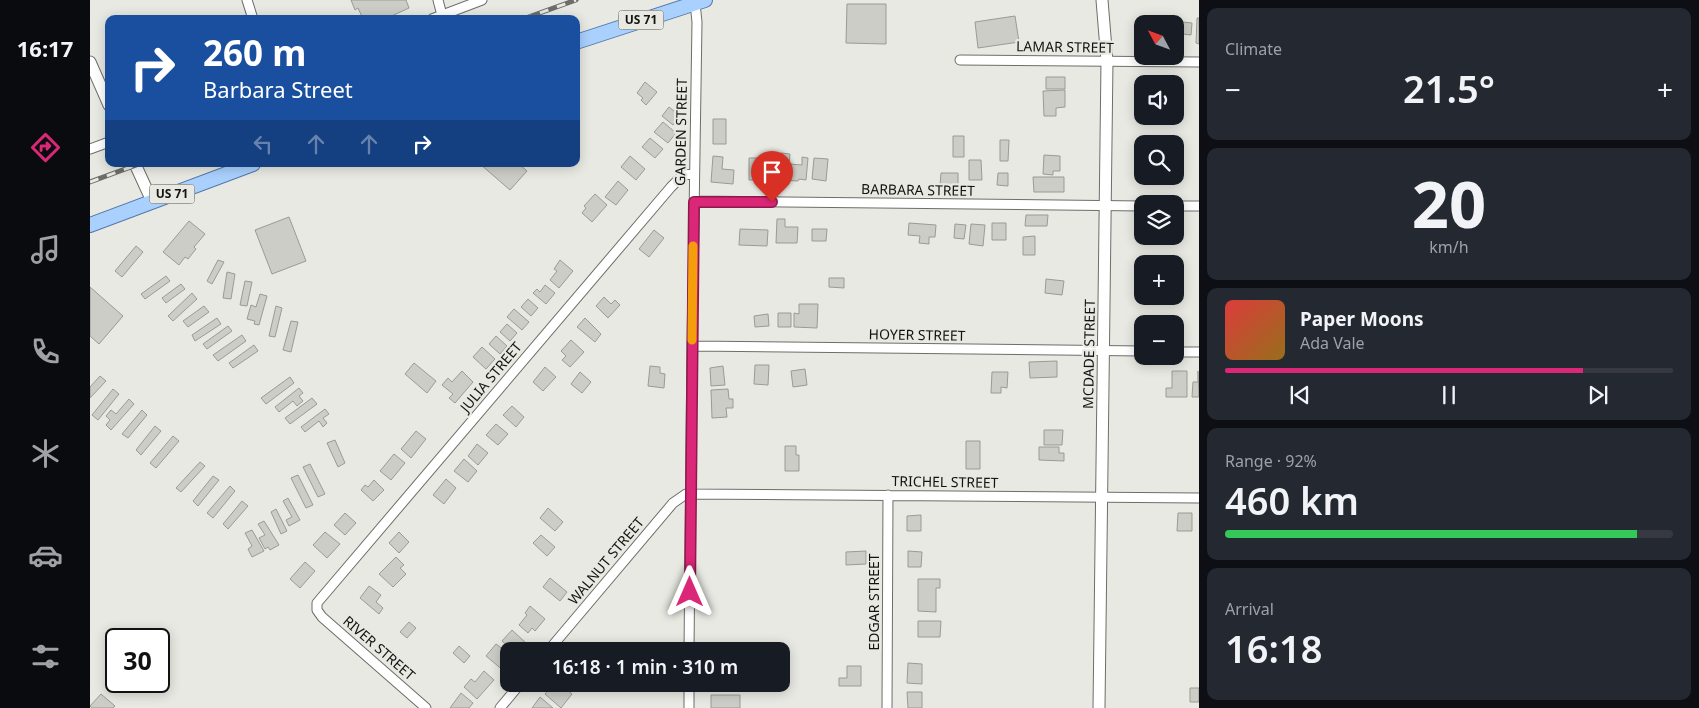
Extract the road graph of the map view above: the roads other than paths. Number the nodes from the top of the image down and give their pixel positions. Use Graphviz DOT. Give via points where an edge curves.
graph roads {
  1 [pos="247,0"];
  2 [pos="438,0"];
  3 [pos="482,0"];
  4 [pos="1102,0"];
  5 [pos="700,2"];
  6 [pos="252,15"];
  7 [pos="442,15"];
  8 [pos="447,15"];
  9 [pos="580,41"];
  10 [pos="960,60"];
  11 [pos="90,62"];
  12 [pos="1107,62"];
  13 [pos="1199,62"];
  14 [pos="105,96"];
  15 [pos="105,143"];
  16 [pos="90,149"];
  17 [pos="136,167"];
  18 [pos="245,167"];
  19 [pos="694,174"];
  20 [pos="152,202"];
  21 [pos="694,202"];
  22 [pos="1106,205"];
  23 [pos="1134,206"];
  24 [pos="1184,206"];
  25 [pos="1199,206"];
  26 [pos="90,225"];
  27 [pos="692,346"];
  28 [pos="1104,351"];
  29 [pos="1134,352"];
  30 [pos="1184,352"];
  31 [pos="1199,352"];
  32 [pos="690,493"];
  33 [pos="888,495"];
  34 [pos="1102,497"];
  35 [pos="1199,498"];
  36 [pos="316,607"];
  37 [pos="556,642"];
  38 [pos="689,642"];
  39 [pos="513,692"];
  40 [pos="689,692"];
  41 [pos="426,708"];
  42 [pos="500,708"];
  43 [pos="689,708"];
  44 [pos="887,708"];
  45 [pos="1099,708"];
  1 -- 6 [label="street"];
  2 -- 7 [label="street"];
  3 -- 8 [label="street"];
  4 -- 12 [label="street, MCDADE STREET"];
  5 -- 9 [label="main road, US 71"];
  5 -- 19 [label="street, GARDEN STREET"];
  10 -- 12 [label="street, LAMAR STREET"];
  11 -- 14 [label="street"];
  12 -- 13 [label="street, LAMAR STREET"];
  12 -- 22 [label="street, MCDADE STREET"];
  15 -- 16 [label="street"];
  17 -- 20 [label="street"];
  18 -- 20 [label="main road, US 71"];
  19 -- 21 [label="street, GARDEN STREET"];
  19 -- 36 [label="street, JULIA STREET" via="683,176 671,187 320,598"];
  20 -- 26 [label="main road, US 71"];
  21 -- 22 [label="street, BARBARA STREET"];
  21 -- 27 [label="street, GARDEN STREET"];
  22 -- 23 [label="street, BARBARA STREET"];
  22 -- 28 [label="street, MCDADE STREET"];
  24 -- 25 [label="street"];
  27 -- 28 [label="street, HOYER STREET"];
  27 -- 32 [label="street, GARDEN STREET"];
  28 -- 29 [label="street, HOYER STREET"];
  28 -- 34 [label="street, MCDADE STREET"];
  30 -- 31 [label="street"];
  32 -- 33 [label="street, TRICHEL STREET"];
  32 -- 37 [label="street, WALNUT STREET" via="674,503"];
  32 -- 38 [label="street, GARDEN STREET"];
  33 -- 34 [label="street, TRICHEL STREET"];
  33 -- 44 [label="street, EDGAR STREET"];
  34 -- 35 [label="street, TRICHEL STREET"];
  34 -- 45 [label="street, MCDADE STREET"];
  36 -- 41 [label="street, RIVER STREET" via="322,617"];
  39 -- 42 [label="street"];
  40 -- 43 [label="street"];
}
